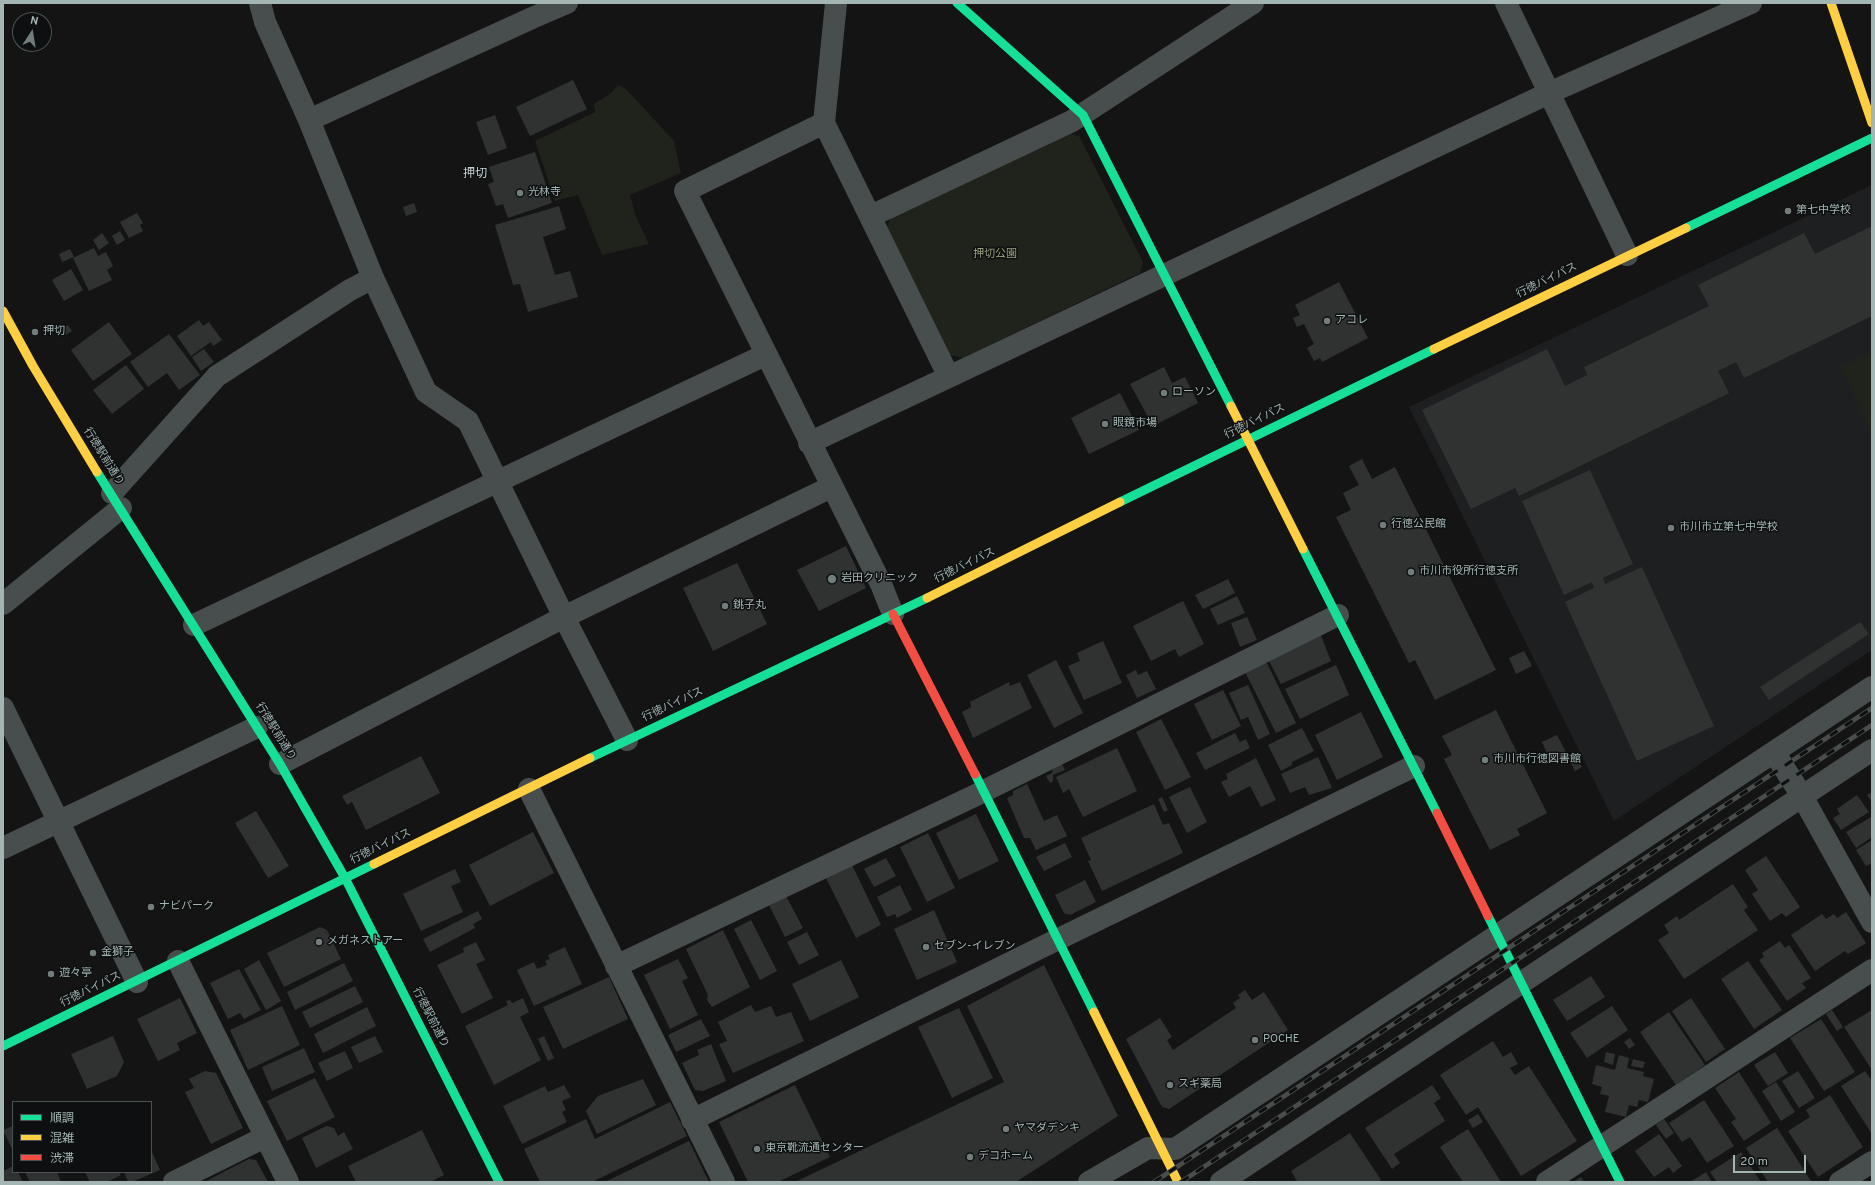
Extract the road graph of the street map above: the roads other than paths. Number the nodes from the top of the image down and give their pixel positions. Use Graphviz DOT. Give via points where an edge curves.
graph roads {
  1 [pos="260,3"];
  2 [pos="567,3"];
  3 [pos="836,3"];
  4 [pos="957,3"];
  5 [pos="1253,3"];
  6 [pos="1506,3"];
  7 [pos="1751,3"];
  8 [pos="1831,3"];
  9 [pos="1549,93"];
  10 [pos="1084,115"];
  11 [pos="308,120"];
  12 [pos="824,123"];
  13 [pos="1872,123"];
  14 [pos="1872,138"];
  15 [pos="871,216"];
  16 [pos="1627,255"];
  17 [pos="1165,274"];
  18 [pos="373,278"];
  19 [pos="3,311"];
  20 [pos="765,355"];
  21 [pos="949,377"];
  22 [pos="1248,439"];
  23 [pos="809,443"];
  24 [pos="498,481"];
  25 [pos="831,487"];
  26 [pos="116,500"];
  27 [pos="3,604"];
  28 [pos="893,614"];
  29 [pos="1338,615"];
  30 [pos="564,617"];
  31 [pos="194,625"];
  32 [pos="1872,687"];
  33 [pos="3,708"];
  34 [pos="257,727"];
  35 [pos="628,740"];
  36 [pos="1872,750"];
  37 [pos="1774,752"];
  38 [pos="280,764"];
  39 [pos="1414,766"];
  40 [pos="530,789"];
  41 [pos="984,791"];
  42 [pos="1802,796"];
  43 [pos="60,821"];
  44 [pos="3,848"];
  45 [pos="345,878"];
  46 [pos="1872,922"];
  47 [pos="1498,934"];
  48 [pos="1057,939"];
  49 [pos="178,961"];
  50 [pos="616,966"];
  51 [pos="1872,970"];
  52 [pos="137,982"];
  53 [pos="1522,982"];
  54 [pos="3,1046"];
  55 [pos="692,1120"];
  56 [pos="265,1137"];
  57 [pos="1602,1146"];
  58 [pos="1162,1148"];
  59 [pos="1872,1162"];
  60 [pos="174,1182"];
  61 [pos="288,1182"];
  62 [pos="499,1182"];
  63 [pos="724,1182"];
  64 [pos="1089,1182"];
  65 [pos="1178,1182"];
  66 [pos="1221,1182"];
  67 [pos="1547,1182"];
  68 [pos="1620,1182"];
  69 [pos="1840,1182"];
  1 -- 11 [label="street"];
  2 -- 11 [label="street"];
  3 -- 12 [label="street"];
  4 -- 10 [label="main road"];
  5 -- 10 [label="street"];
  6 -- 9 [label="street"];
  7 -- 9 [label="street"];
  8 -- 13 [label="main road"];
  9 -- 16 [label="street"];
  9 -- 17 [label="street"];
  10 -- 15 [label="street"];
  10 -- 17 [label="main road"];
  11 -- 18 [label="street"];
  12 -- 15 [label="street"];
  12 -- 20 [label="street" via="685,191"];
  14 -- 16 [label="main road, 行徳バイパス"];
  15 -- 21 [label="street"];
  16 -- 22 [label="main road, 行徳バイパス"];
  17 -- 21 [label="street"];
  17 -- 22 [label="main road"];
  18 -- 24 [label="street" via="426,392 468,421"];
  18 -- 26 [label="street" via="216,376"];
  19 -- 26 [label="main road, 行徳駅前通り" via="33,366"];
  20 -- 23 [label="street"];
  20 -- 24 [label="street"];
  21 -- 23 [label="street"];
  22 -- 28 [label="main road, 行徳バイパス"];
  22 -- 29 [label="main road"];
  23 -- 25 [label="street"];
  24 -- 30 [label="street"];
  24 -- 31 [label="street"];
  25 -- 28 [label="street" via="881,584"];
  25 -- 30 [label="street"];
  26 -- 27 [label="street"];
  26 -- 31 [label="main road, 行徳駅前通り"];
  28 -- 35 [label="main road, 行徳バイパス"];
  28 -- 41 [label="main road"];
  29 -- 39 [label="main road"];
  29 -- 41 [label="street"];
  30 -- 35 [label="street"];
  30 -- 38 [label="street"];
  31 -- 34 [label="main road, 行徳駅前通り"];
  32 -- 37 [label="street"];
  33 -- 43 [label="street"];
  34 -- 38 [label="main road, 行徳駅前通り"];
  34 -- 43 [label="street"];
  35 -- 40 [label="main road, 行徳バイパス"];
  36 -- 42 [label="street"];
  37 -- 42 [label="street"];
  37 -- 47 [label="street"];
  38 -- 45 [label="main road, 行徳駅前通り"];
  39 -- 47 [label="main road"];
  39 -- 48 [label="street"];
  40 -- 45 [label="main road, 行徳バイパス"];
  40 -- 50 [label="street"];
  41 -- 48 [label="main road"];
  41 -- 50 [label="street"];
  42 -- 46 [label="street"];
  42 -- 53 [label="street"];
  43 -- 44 [label="street"];
  43 -- 52 [label="street"];
  45 -- 49 [label="main road, 行徳バイパス"];
  45 -- 62 [label="main road, 行徳駅前通り"];
  47 -- 53 [label="main road"];
  47 -- 58 [label="street" via="1175,1149"];
  48 -- 55 [label="street"];
  48 -- 58 [label="main road"];
  49 -- 52 [label="main road, 行徳バイパス"];
  49 -- 56 [label="street"];
  50 -- 55 [label="street"];
  51 -- 57 [label="street"];
  52 -- 54 [label="main road, 行徳バイパス"];
  53 -- 57 [label="main road"];
  53 -- 66 [label="street"];
  55 -- 63 [label="street"];
  56 -- 60 [label="street"];
  56 -- 61 [label="street"];
  57 -- 67 [label="street"];
  57 -- 68 [label="main road"];
  58 -- 64 [label="street" via="1148,1148"];
  58 -- 65 [label="main road"];
  59 -- 69 [label="street"];
}
